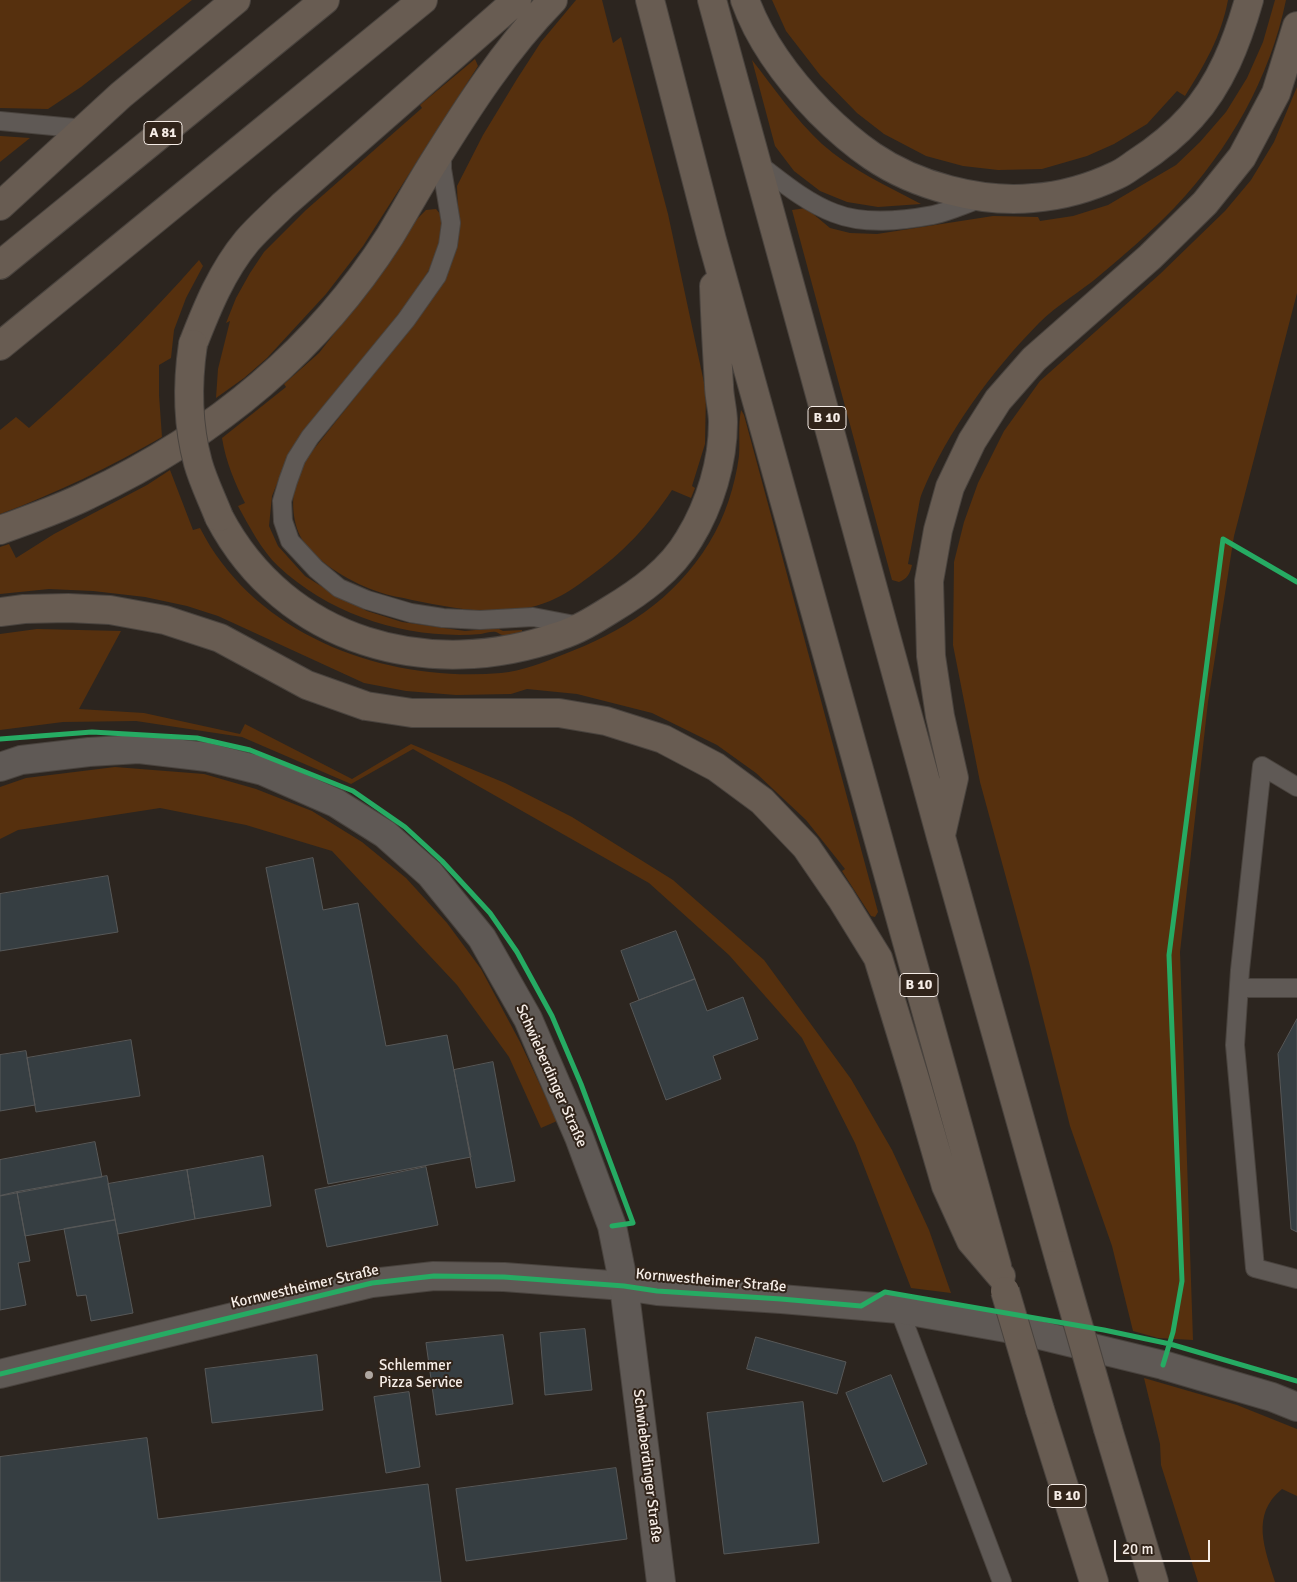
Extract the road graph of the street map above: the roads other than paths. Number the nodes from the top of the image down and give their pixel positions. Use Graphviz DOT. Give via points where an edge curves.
graph roads {
  1 [pos="236,0"];
  2 [pos="325,0"];
  3 [pos="424,0"];
  4 [pos="518,0"];
  5 [pos="553,0"];
  6 [pos="712,0"];
  7 [pos="745,0"];
  8 [pos="1249,0"];
  9 [pos="652,7"];
  10 [pos="1297,26"];
  11 [pos="0,121"];
  12 [pos="84,129"];
  13 [pos="442,148"];
  14 [pos="757,163"];
  15 [pos="985,197"];
  16 [pos="0,206"];
  17 [pos="712,240"];
  18 [pos="0,265"];
  19 [pos="0,346"];
  20 [pos="0,530"];
  21 [pos="0,612"];
  22 [pos="583,626"];
  23 [pos="0,767"];
  24 [pos="1297,787"];
  25 [pos="941,837"];
  26 [pos="1238,988"];
  27 [pos="1297,988"];
  28 [pos="993,1263"];
  29 [pos="1297,1279"];
  30 [pos="624,1286"];
  31 [pos="899,1309"];
  32 [pos="0,1374"];
  33 [pos="1297,1407"];
  34 [pos="661,1582"];
  35 [pos="1002,1582"];
  36 [pos="1094,1582"];
  37 [pos="1154,1582"];
  1 -- 12 [label="highway"];
  2 -- 18 [label="highway, A 81"];
  3 -- 19 [label="highway"];
  4 -- 22 [label="highway, bridge" via="283,205 247,241 210,301 193,344 188,400 198,464 226,531 250,564 304,613 344,633 380,645 458,656 501,652 560,636"];
  5 -- 13 [label="highway" via="503,59"];
  6 -- 14 [label="highway, B 10"];
  7 -- 15 [label="highway" via="774,56 806,97 840,132 873,157 910,177 947,190"];
  8 -- 15 [label="highway" via="1238,36 1218,80 1192,117 1159,147 1118,175 1074,190 1034,198"];
  9 -- 17 [label="highway, B 10"];
  10 -- 25 [label="highway" via="1276,93 1242,157 1205,203 1178,230 1034,359 998,400 972,441 950,487 929,581 932,656 940,716 954,778"];
  11 -- 12 [label="lane"];
  12 -- 16 [label="highway"];
  13 -- 20 [label="highway" via="389,237 355,284 326,321 267,380 220,418 142,467 88,496"];
  13 -- 22 [label="lane" via="442,169 451,223 448,246 437,276 296,459 282,501 283,522 290,541 316,570 339,588 367,600 411,613 443,618 533,617"];
  14 -- 15 [label="lane" via="798,195 833,213 856,220 934,215"];
  14 -- 25 [label="highway, B 10"];
  17 -- 22 [label="highway" via="723,420 715,479 689,540 673,562 636,594"];
  17 -- 28 [label="highway, B 10"];
  21 -- 28 [label="highway" via="68,608 110,610 165,620 220,638 307,684 366,706 412,713 559,713 606,721 663,739 716,767 762,801 806,847 878,958 946,1186 971,1241"];
  23 -- 30 [label="street, Schwieberdinger Straße" via="21,760 139,749 207,756 263,771 327,799 385,834 430,874 482,938 528,1019 579,1137 612,1226"];
  24 -- 26 [label="lane" via="1262,766"];
  25 -- 37 [label="highway, B 10, bridge"];
  26 -- 27 [label="lane"];
  26 -- 29 [label="lane" via="1234,1045 1255,1268"];
  28 -- 36 [label="highway, B 10, bridge"];
  30 -- 31 [label="street, Kornwestheimer Straße" via="658,1292"];
  30 -- 32 [label="street, Kornwestheimer Straße" via="442,1276 372,1283"];
  30 -- 34 [label="street, Schwieberdinger Straße"];
  31 -- 33 [label="street, Kornwestheimer Straße" via="1089,1346 1272,1397"];
  31 -- 35 [label="lane"];
}
